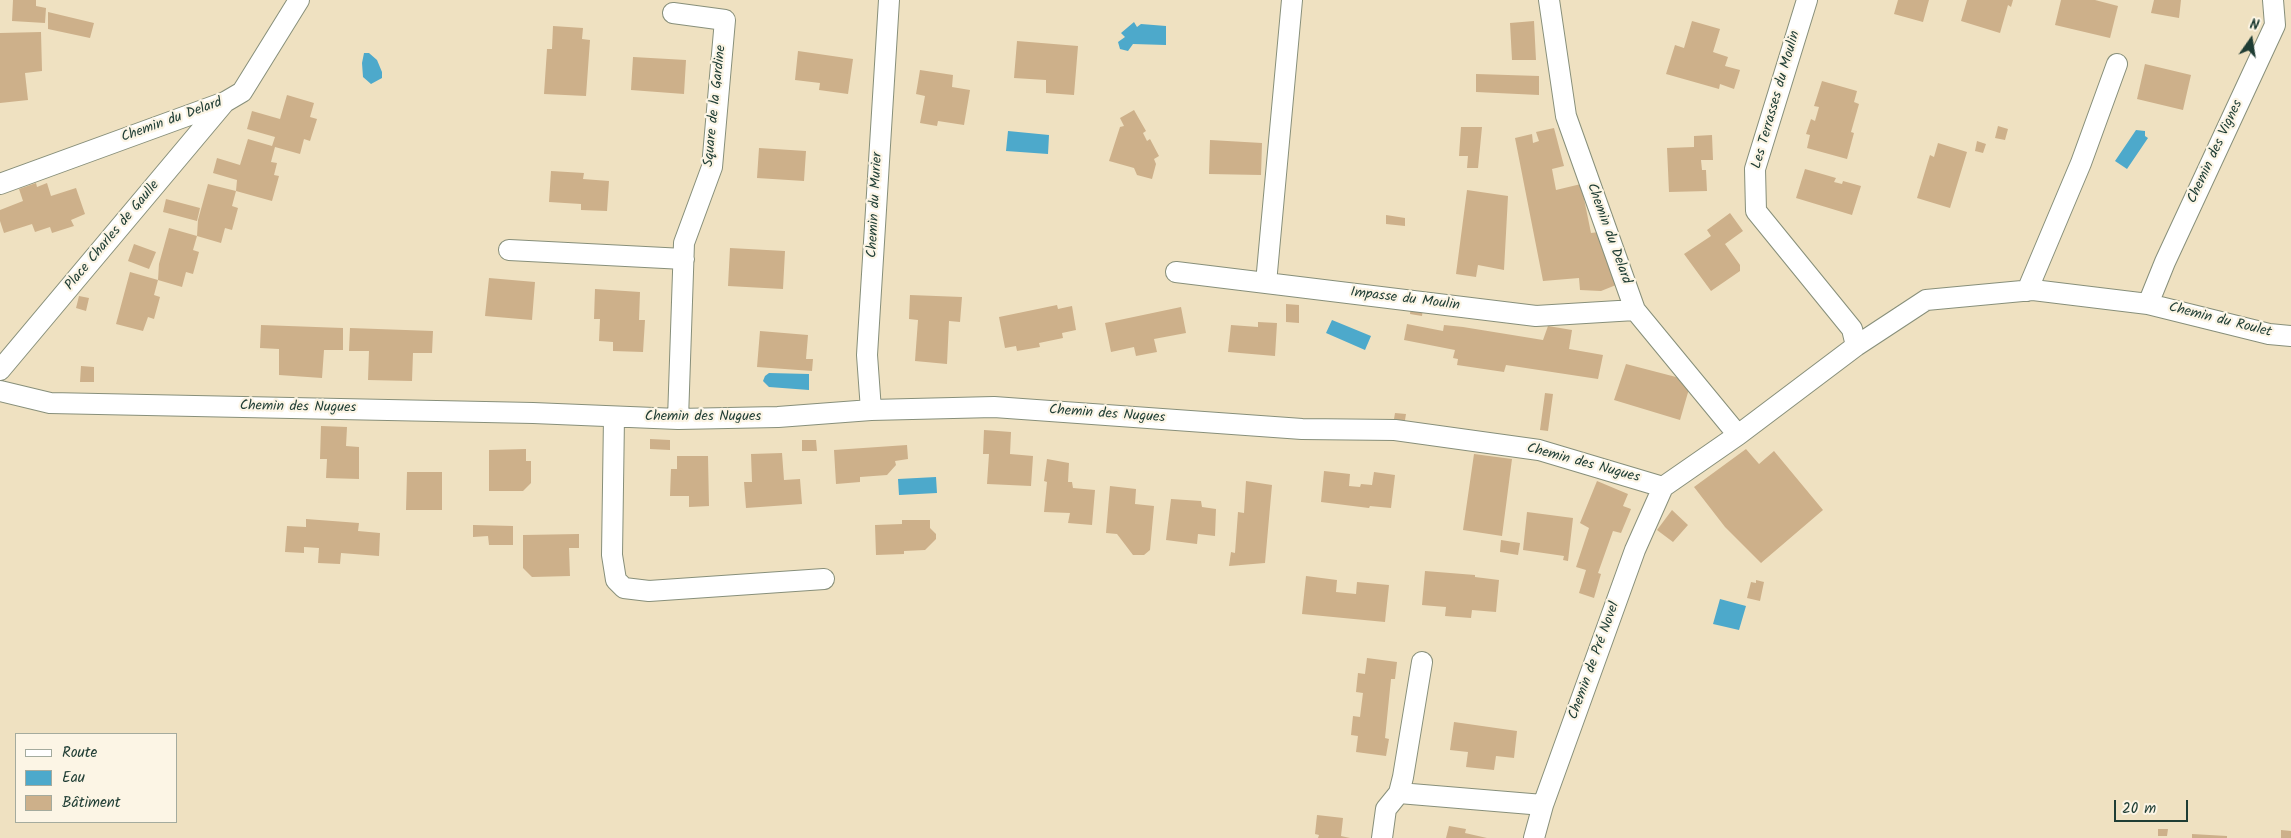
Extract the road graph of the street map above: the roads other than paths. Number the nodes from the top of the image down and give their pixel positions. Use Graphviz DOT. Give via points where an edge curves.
graph roads {
  1 [pos="298,0"];
  2 [pos="889,0"];
  3 [pos="1292,0"];
  4 [pos="1549,0"];
  5 [pos="1807,0"];
  6 [pos="2273,0"];
  7 [pos="673,13"];
  8 [pos="2117,64"];
  9 [pos="225,102"];
  10 [pos="0,184"];
  11 [pos="509,250"];
  12 [pos="684,259"];
  13 [pos="1176,272"];
  14 [pos="1266,283"];
  15 [pos="2027,291"];
  16 [pos="2148,304"];
  17 [pos="1635,310"];
  18 [pos="2291,336"];
  19 [pos="1856,346"];
  20 [pos="0,370"];
  21 [pos="0,391"];
  22 [pos="871,410"];
  23 [pos="614,417"];
  24 [pos="678,419"];
  25 [pos="1738,435"];
  26 [pos="1663,487"];
  27 [pos="824,579"];
  28 [pos="1422,662"];
  29 [pos="1399,793"];
  30 [pos="1543,805"];
  31 [pos="1382,838"];
  32 [pos="1534,838"];
  1 -- 9 [label="street, Chemin du Delard" via="242,92"];
  2 -- 22 [label="street, Chemin du Murier" via="867,355"];
  3 -- 14 [label="street"];
  4 -- 17 [label="street, Chemin du Delard" via="1566,116"];
  5 -- 19 [label="street, Les Terrasses du Moulin" via="1755,169 1756,211 1852,329"];
  6 -- 16 [label="street, Chemin des Vignes" via="2275,25"];
  7 -- 12 [label="street, Square de la Gardine" via="725,20 712,167 684,243"];
  8 -- 15 [label="street" via="2081,163"];
  9 -- 10 [label="street, Chemin du Delard"];
  9 -- 20 [label="street, Place Charles de Gaulle"];
  11 -- 12 [label="street"];
  12 -- 24 [label="street, Square de la Gardine"];
  13 -- 14 [label="street, Impasse du Moulin"];
  14 -- 17 [label="street, Impasse du Moulin" via="1536,316"];
  15 -- 16 [label="street"];
  15 -- 19 [label="street" via="1926,300"];
  16 -- 18 [label="street, Chemin du Roulet" via="2269,334"];
  17 -- 25 [label="street, Chemin du Delard"];
  19 -- 25 [label="street"];
  21 -- 23 [label="street, Chemin des Nugues" via="50,403 533,412"];
  22 -- 24 [label="street, Chemin des Nugues" via="778,417"];
  22 -- 26 [label="street, Chemin des Nugues" via="994,407 1302,429 1395,430 1539,450"];
  23 -- 24 [label="street, Chemin des Nugues"];
  23 -- 27 [label="street" via="612,564 616,580 624,588 649,591"];
  25 -- 26 [label="street"];
  26 -- 30 [label="street, Chemin de Pré Novel" via="1635,550"];
  28 -- 29 [label="street"];
  29 -- 30 [label="street"];
  29 -- 31 [label="street" via="1386,809"];
  30 -- 32 [label="street, Chemin de Pré Novel"];
}
